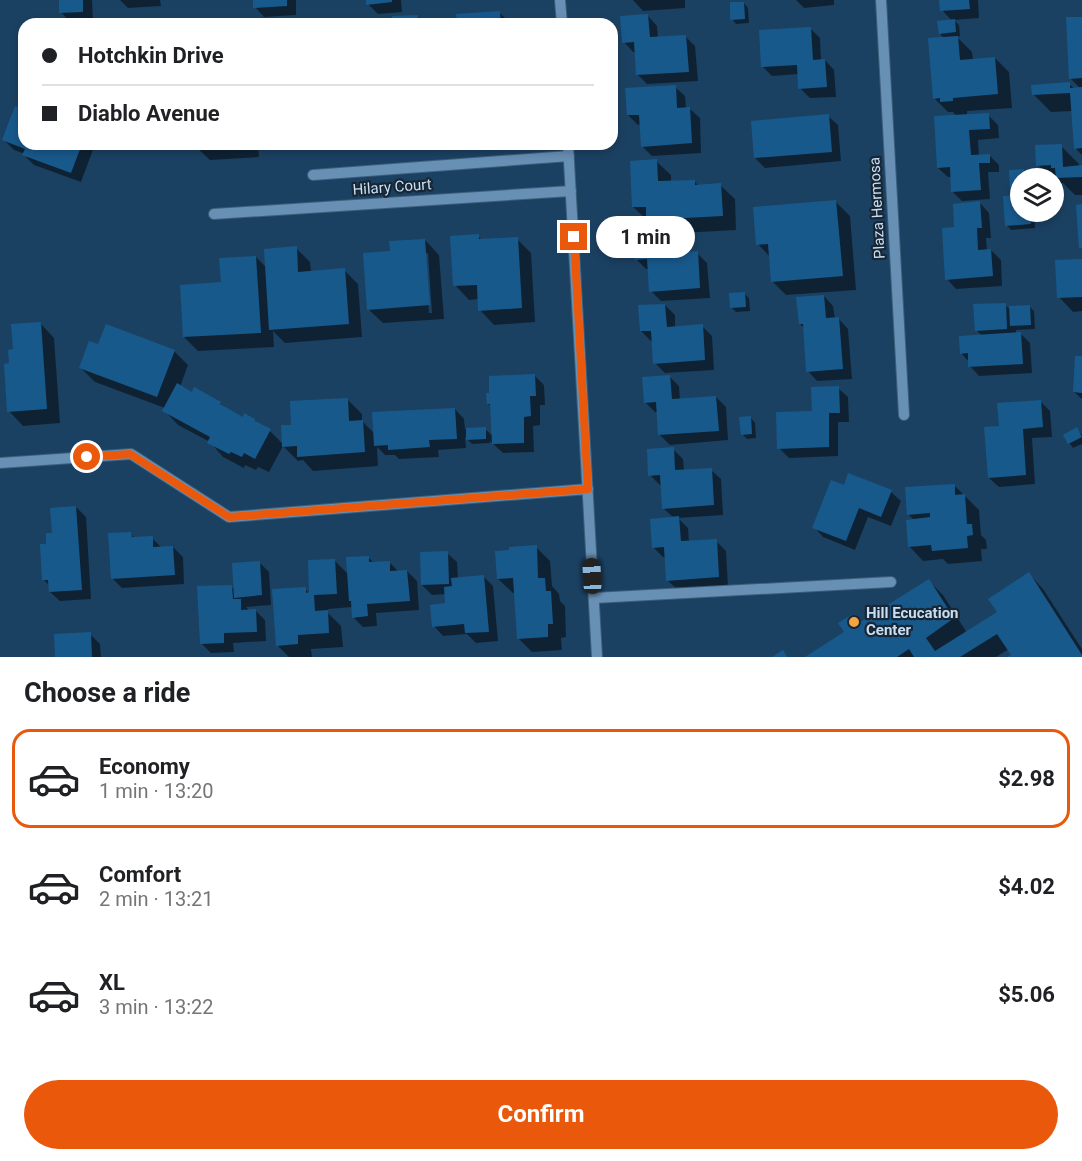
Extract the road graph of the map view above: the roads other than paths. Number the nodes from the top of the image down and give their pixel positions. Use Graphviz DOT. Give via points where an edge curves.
graph roads {
  1 [pos="560,0"];
  2 [pos="881,0"];
  3 [pos="562,18"];
  4 [pos="569,150"];
  5 [pos="313,175"];
  6 [pos="571,191"];
  7 [pos="214,214"];
  8 [pos="904,415"];
  9 [pos="0,463"];
  10 [pos="588,489"];
  11 [pos="891,582"];
  12 [pos="594,598"];
  13 [pos="597,657"];
  1 -- 3 [label="street"];
  2 -- 8 [label="street, Plaza Hermosa"];
  4 -- 5 [label="street"];
  4 -- 6 [label="street"];
  6 -- 7 [label="street, Hilary Court"];
  6 -- 10 [label="street"];
  9 -- 10 [label="street" via="130,454 229,517"];
  10 -- 12 [label="street"];
  11 -- 12 [label="street"];
  12 -- 13 [label="street"];
}
